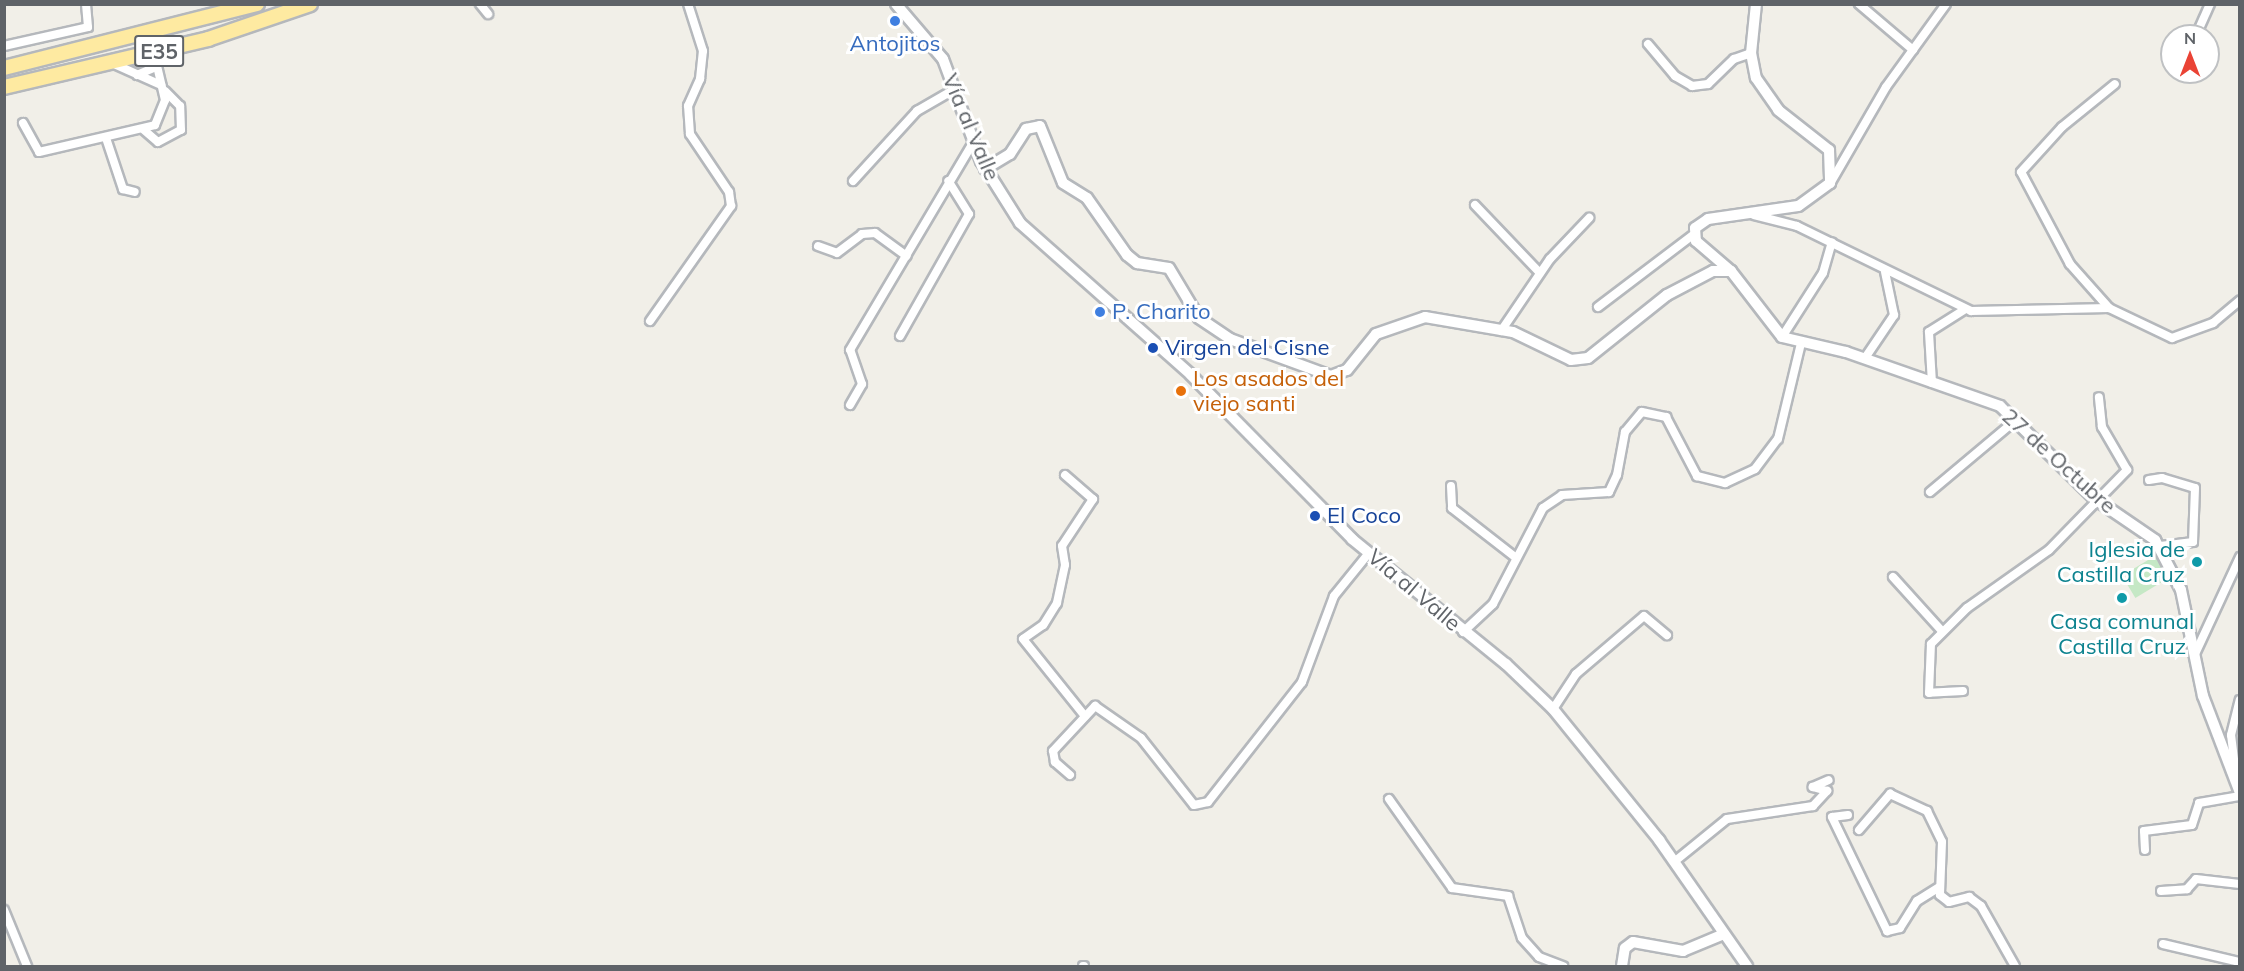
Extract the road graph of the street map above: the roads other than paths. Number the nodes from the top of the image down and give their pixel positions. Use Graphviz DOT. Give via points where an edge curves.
graph roads {
  1 [pos="86,4"];
  2 [pos="257,4"];
  3 [pos="310,4"];
  4 [pos="480,4"];
  5 [pos="688,4"];
  6 [pos="896,4"];
  7 [pos="1756,4"];
  8 [pos="1859,4"];
  9 [pos="1946,4"];
  10 [pos="2210,4"];
  11 [pos="488,14"];
  12 [pos="2201,24"];
  13 [pos="1648,44"];
  14 [pos="4,46"];
  15 [pos="1913,50"];
  16 [pos="154,52"];
  17 [pos="1751,53"];
  18 [pos="112,63"];
  19 [pos="156,67"];
  20 [pos="4,68"];
  21 [pos="137,75"];
  22 [pos="2115,84"];
  23 [pos="4,87"];
  24 [pos="163,88"];
  25 [pos="955,89"];
  26 [pos="23,123"];
  27 [pos="144,130"];
  28 [pos="106,138"];
  29 [pos="973,143"];
  30 [pos="985,169"];
  31 [pos="853,181"];
  32 [pos="948,181"];
  33 [pos="1830,183"];
  34 [pos="135,192"];
  35 [pos="1476,205"];
  36 [pos="1741,214"];
  37 [pos="1589,218"];
  38 [pos="1694,234"];
  39 [pos="1832,242"];
  40 [pos="818,246"];
  41 [pos="908,256"];
  42 [pos="1731,271"];
  43 [pos="1885,272"];
  44 [pos="1540,273"];
  45 [pos="2240,300"];
  46 [pos="1598,307"];
  47 [pos="2109,308"];
  48 [pos="1965,310"];
  49 [pos="650,321"];
  50 [pos="1501,331"];
  51 [pos="900,336"];
  52 [pos="1782,337"];
  53 [pos="1802,343"];
  54 [pos="1865,358"];
  55 [pos="1932,383"];
  56 [pos="2099,397"];
  57 [pos="850,405"];
  58 [pos="2017,419"];
  59 [pos="1065,475"];
  60 [pos="2149,480"];
  61 [pos="1451,486"];
  62 [pos="1930,492"];
  63 [pos="2095,499"];
  64 [pos="2162,546"];
  65 [pos="1369,553"];
  66 [pos="1515,557"];
  67 [pos="2240,557"];
  68 [pos="1893,577"];
  69 [pos="1942,631"];
  70 [pos="1462,632"];
  71 [pos="1666,635"];
  72 [pos="2195,654"];
  73 [pos="1963,691"];
  74 [pos="2240,700"];
  75 [pos="1553,709"];
  76 [pos="2237,711"];
  77 [pos="1085,716"];
  78 [pos="1070,775"];
  79 [pos="1829,780"];
  80 [pos="2239,792"];
  81 [pos="1389,799"];
  82 [pos="1848,815"];
  83 [pos="1858,830"];
  84 [pos="2145,850"];
  85 [pos="1674,862"];
  86 [pos="2240,884"];
  87 [pos="1938,888"];
  88 [pos="2161,891"];
  89 [pos="4,910"];
  90 [pos="1724,934"];
  91 [pos="2163,944"];
  92 [pos="2240,962"];
  93 [pos="27,966"];
  94 [pos="1563,966"];
  95 [pos="1622,966"];
  96 [pos="1747,966"];
  97 [pos="2015,966"];
  1 -- 14 [label="street" via="92,25"];
  2 -- 20 [label="highway, E35"];
  3 -- 16 [label="highway, E35"];
  4 -- 11 [label="street"];
  5 -- 49 [label="street" via="703,51 700,79 687,106 690,134 729,192 731,206"];
  6 -- 25 [label="street, Vía al Valle" via="934,47"];
  7 -- 17 [label="street"];
  8 -- 15 [label="street"];
  9 -- 15 [label="street"];
  10 -- 12 [label="street"];
  13 -- 17 [label="street" via="1675,76 1692,86 1708,84 1734,59"];
  15 -- 33 [label="street"];
  16 -- 18 [label="highway, E35"];
  16 -- 19 [label="street"];
  17 -- 33 [label="street" via="1762,92 1829,150"];
  18 -- 21 [label="street"];
  18 -- 23 [label="highway, E35"];
  19 -- 21 [label="street"];
  19 -- 24 [label="street"];
  21 -- 24 [label="street"];
  22 -- 47 [label="street" via="2062,127 2021,172 2070,264"];
  24 -- 27 [label="street" via="159,120"];
  24 -- 27 [label="street" via="180,106 181,130 158,142"];
  25 -- 29 [label="street, Vía al Valle"];
  25 -- 31 [label="street" via="917,111"];
  26 -- 28 [label="street" via="39,152"];
  27 -- 28 [label="street"];
  28 -- 34 [label="street" via="123,189"];
  29 -- 30 [label="street, Vía al Valle"];
  29 -- 32 [label="street"];
  30 -- 50 [label="street" via="1010,154 1026,129 1040,126 1055,173 1087,198 1127,255 1145,265 1164,263 1186,303 1212,329 1293,365 1340,375 1376,334 1425,317"];
  30 -- 65 [label="street, Vía al Valle" via="1037,241 1146,333"];
  32 -- 41 [label="street"];
  32 -- 51 [label="street" via="969,214"];
  33 -- 36 [label="street" via="1798,206"];
  35 -- 44 [label="street"];
  36 -- 38 [label="street" via="1708,219"];
  36 -- 39 [label="street" via="1765,216"];
  37 -- 44 [label="street"];
  38 -- 42 [label="street"];
  38 -- 46 [label="street"];
  39 -- 43 [label="street"];
  39 -- 52 [label="street" via="1823,273"];
  40 -- 41 [label="street" via="837,253 862,234 875,233"];
  41 -- 57 [label="street" via="850,350 862,384"];
  42 -- 50 [label="street" via="1713,271 1667,295 1588,358 1571,360"];
  42 -- 52 [label="street"];
  43 -- 48 [label="street"];
  43 -- 54 [label="street" via="1894,315"];
  44 -- 50 [label="street"];
  45 -- 47 [label="street" via="2213,323 2172,338"];
  47 -- 48 [label="street"];
  48 -- 55 [label="street" via="1929,332"];
  52 -- 53 [label="street, 27 de Octubre"];
  53 -- 54 [label="street, 27 de Octubre"];
  53 -- 66 [label="street" via="1778,439 1755,469 1725,483 1697,476 1666,417 1642,412 1625,432 1617,475 1608,492 1554,498 1532,523"];
  54 -- 55 [label="street, 27 de Octubre"];
  55 -- 58 [label="street, 27 de Octubre" via="1981,398"];
  56 -- 63 [label="street" via="2102,427 2127,470"];
  58 -- 62 [label="street"];
  58 -- 63 [label="street, 27 de Octubre"];
  59 -- 77 [label="street" via="1094,499 1062,546 1065,565 1057,603 1043,625 1023,639"];
  60 -- 64 [label="street" via="2162,478 2195,488 2193,542"];
  61 -- 66 [label="street" via="1452,508"];
  63 -- 64 [label="street, 27 de Octubre"];
  63 -- 69 [label="street" via="2049,550"];
  64 -- 72 [label="street" via="2181,590"];
  65 -- 70 [label="street, Vía al Valle"];
  65 -- 77 [label="street" via="1334,596 1302,682 1279,716 1203,806 1194,805 1163,763 1120,720 1095,706"];
  66 -- 70 [label="street" via="1493,603"];
  67 -- 72 [label="street"];
  68 -- 69 [label="street"];
  69 -- 73 [label="street" via="1931,644 1927,689 1932,694"];
  70 -- 75 [label="street, Vía al Valle"];
  71 -- 75 [label="street" via="1644,616 1576,674"];
  72 -- 80 [label="street" via="2209,714"];
  74 -- 76 [label="street"];
  75 -- 85 [label="street, Vía al Valle"];
  76 -- 80 [label="street" via="2231,735"];
  77 -- 78 [label="street" via="1053,751 1055,762"];
  79 -- 85 [label="street" via="1813,787 1827,791 1814,807 1727,819"];
  80 -- 84 [label="street" via="2199,803 2192,825 2144,831"];
  81 -- 94 [label="street" via="1452,888 1508,896 1522,938 1539,957"];
  82 -- 87 [label="street" via="1832,817 1887,931 1900,928 1917,901"];
  83 -- 87 [label="street" via="1872,819 1883,796 1900,795 1918,805 1940,832"];
  85 -- 90 [label="street, Vía al Valle"];
  86 -- 88 [label="street" via="2196,879 2187,889"];
  87 -- 97 [label="street" via="1943,900 1969,897 1981,906"];
  89 -- 93 [label="street"];
  90 -- 95 [label="street" via="1683,951 1633,942 1624,948"];
  90 -- 96 [label="street, Vía al Valle"];
  91 -- 92 [label="street"];
}
